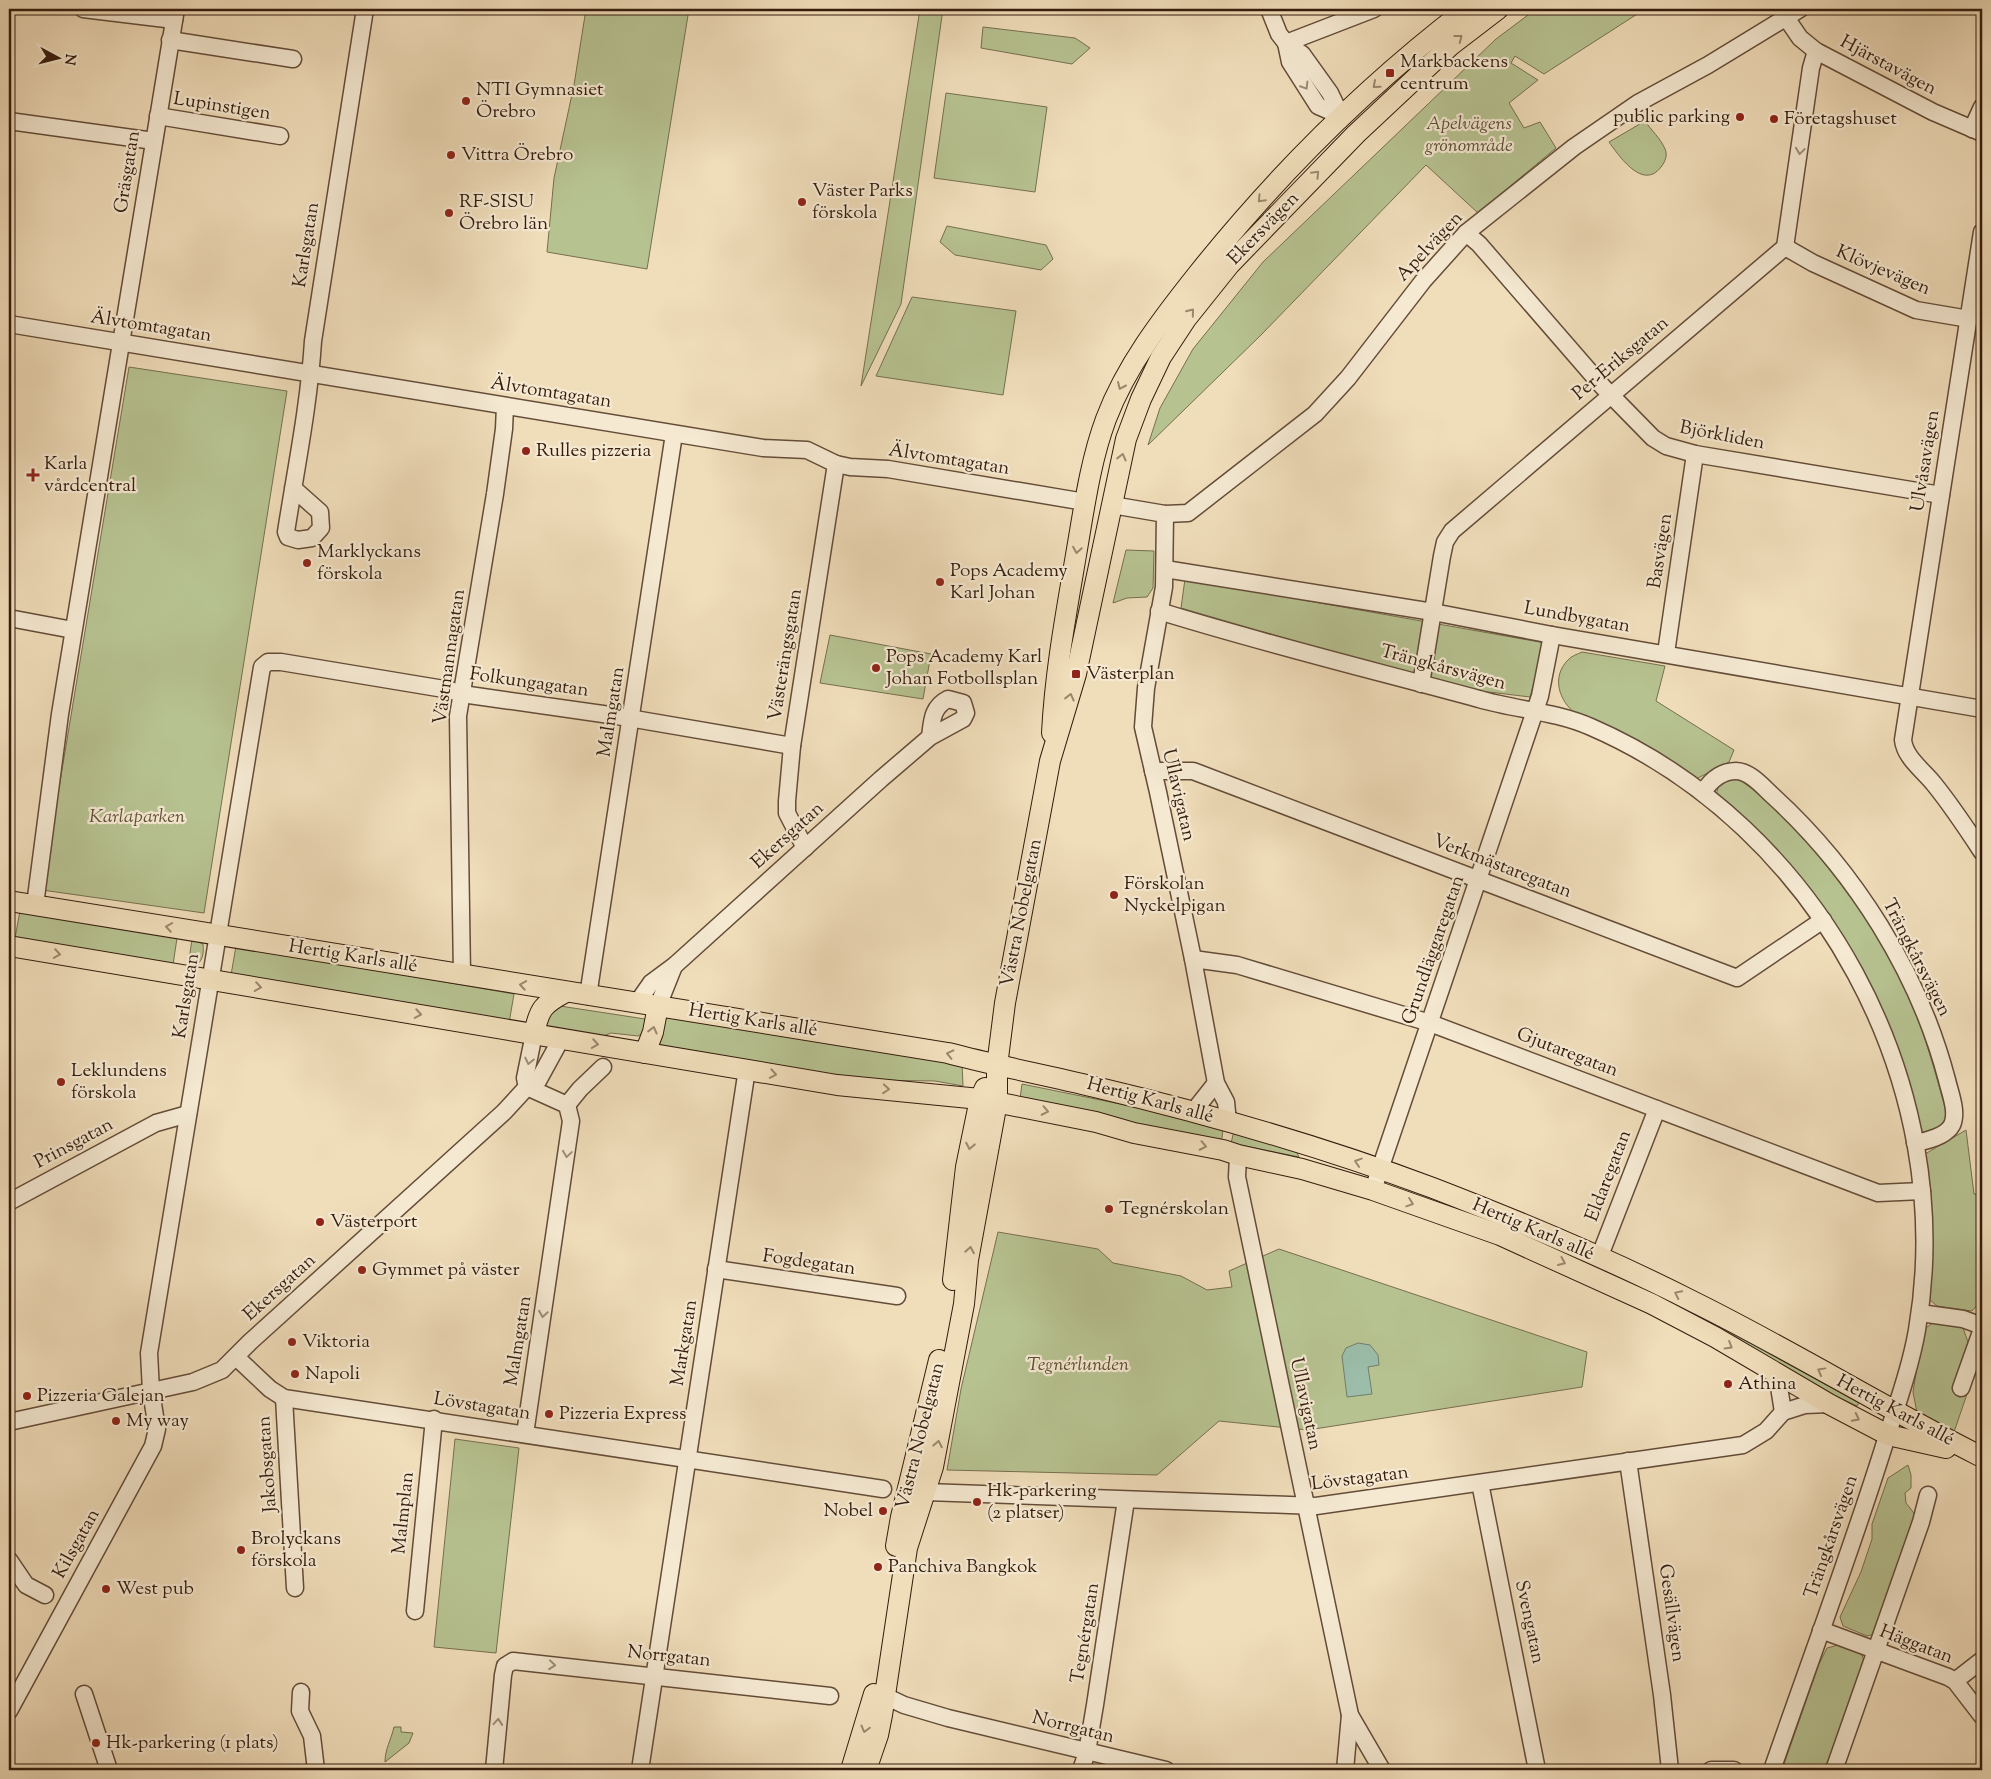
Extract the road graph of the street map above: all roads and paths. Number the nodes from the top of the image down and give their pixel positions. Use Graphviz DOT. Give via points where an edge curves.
graph roads {
  1 [pos="83,9"];
  2 [pos="365,9"];
  3 [pos="1269,9"];
  4 [pos="1374,9"];
  5 [pos="1800,9"];
  6 [pos="1483,12"];
  7 [pos="175,14"];
  8 [pos="1787,19"];
  9 [pos="170,40"];
  10 [pos="1286,43"];
  11 [pos="1816,51"];
  12 [pos="293,60"];
  13 [pos="1982,107"];
  14 [pos="158,116"];
  15 [pos="1341,116"];
  16 [pos="9,120"];
  17 [pos="1977,131"];
  18 [pos="1356,134"];
  19 [pos="280,136"];
  20 [pos="154,141"];
  21 [pos="1982,232"];
  22 [pos="1466,233"];
  23 [pos="1785,247"];
  24 [pos="1969,319"];
  25 [pos="9,324"];
  26 [pos="120,342"];
  27 [pos="311,374"];
  28 [pos="1611,394"];
  29 [pos="505,406"];
  30 [pos="674,434"];
  31 [pos="1695,454"];
  32 [pos="836,464"];
  33 [pos="293,488"];
  34 [pos="1941,495"];
  35 [pos="1085,502"];
  36 [pos="1112,505"];
  37 [pos="1165,514"];
  38 [pos="1165,569"];
  39 [pos="1160,611"];
  40 [pos="1433,612"];
  41 [pos="9,618"];
  42 [pos="73,630"];
  43 [pos="1552,635"];
  44 [pos="1666,653"];
  45 [pos="262,667"];
  46 [pos="1421,684"];
  47 [pos="462,694"];
  48 [pos="1909,696"];
  49 [pos="1982,709"];
  50 [pos="1536,710"];
  51 [pos="632,718"];
  52 [pos="930,737"];
  53 [pos="792,746"];
  54 [pos="1050,761"];
  55 [pos="1153,771"];
  56 [pos="1703,792"];
  57 [pos="805,848"];
  58 [pos="1982,852"];
  59 [pos="1479,880"];
  60 [pos="9,901"];
  61 [pos="35,905"];
  62 [pos="1824,920"];
  63 [pos="217,935"];
  64 [pos="9,946"];
  65 [pos="1193,958"];
  66 [pos="674,966"];
  67 [pos="462,975"];
  68 [pos="210,979"];
  69 [pos="566,992"];
  70 [pos="588,996"];
  71 [pos="637,1003"];
  72 [pos="658,1006"];
  73 [pos="1430,1023"];
  74 [pos="534,1034"];
  75 [pos="560,1039"];
  76 [pos="646,1053"];
  77 [pos="997,1066"];
  78 [pos="603,1067"];
  79 [pos="746,1069"];
  80 [pos="1216,1083"];
  81 [pos="527,1087"];
  82 [pos="988,1100"];
  83 [pos="567,1105"];
  84 [pos="1657,1109"];
  85 [pos="1193,1112"];
  86 [pos="188,1114"];
  87 [pos="1228,1122"];
  88 [pos="1916,1143"];
  89 [pos="1238,1155"];
  90 [pos="1381,1170"];
  91 [pos="1373,1190"];
  92 [pos="1922,1191"];
  93 [pos="9,1202"];
  94 [pos="1596,1267"];
  95 [pos="716,1269"];
  96 [pos="897,1296"];
  97 [pos="1920,1314"];
  98 [pos="1982,1328"];
  99 [pos="236,1357"];
  100 [pos="1777,1374"];
  101 [pos="1961,1388"];
  102 [pos="151,1391"];
  103 [pos="284,1398"];
  104 [pos="1829,1404"];
  105 [pos="1895,1411"];
  106 [pos="1783,1412"];
  107 [pos="434,1419"];
  108 [pos="9,1422"];
  109 [pos="526,1434"];
  110 [pos="1888,1435"];
  111 [pos="1981,1456"];
  112 [pos="687,1458"];
  113 [pos="1628,1461"];
  114 [pos="1480,1483"];
  115 [pos="883,1489"];
  116 [pos="926,1492"];
  117 [pos="1928,1495"];
  118 [pos="1126,1500"];
  119 [pos="1306,1506"];
  120 [pos="9,1560"];
  121 [pos="295,1588"];
  122 [pos="45,1595"];
  123 [pos="415,1612"];
  124 [pos="1821,1630"];
  125 [pos="1876,1651"];
  126 [pos="1982,1660"];
  127 [pos="655,1675"];
  128 [pos="1955,1681"];
  129 [pos="301,1692"];
  130 [pos="84,1694"];
  131 [pos="830,1696"];
  132 [pos="885,1696"];
  133 [pos="9,1711"];
  134 [pos="1350,1715"];
  135 [pos="1982,1716"];
  136 [pos="1087,1752"];
  137 [pos="108,1770"];
  138 [pos="316,1770"];
  139 [pos="494,1770"];
  140 [pos="640,1770"];
  141 [pos="851,1770"];
  142 [pos="866,1770"];
  143 [pos="1081,1770"];
  144 [pos="1166,1770"];
  145 [pos="1345,1770"];
  146 [pos="1382,1770"];
  147 [pos="1537,1770"];
  148 [pos="1670,1770"];
  149 [pos="1711,1770"];
  150 [pos="1734,1770"];
  151 [pos="1772,1770"];
  152 [pos="1834,1770"];
  1 -- 7 [label="street"];
  2 -- 27 [label="street, Karlsgatan" via="312,341"];
  3 -- 10 [label="street"];
  4 -- 10 [label="street"];
  5 -- 8 [label="street, Apelvägen"];
  6 -- 15 [label="main road, Ekersvägen, one-way" via="1438,31"];
  18 -- 6 [label="main road, Ekersvägen, one-way"];
  7 -- 9 [label="street, Gräsgatan"];
  8 -- 11 [label="street, Hjärstavägen" via="1800,38"];
  8 -- 22 [label="street, Apelvägen" via="1638,103 1574,147"];
  9 -- 12 [label="street"];
  9 -- 14 [label="street, Gräsgatan"];
  10 -- 15 [label="street" via="1302,54 1330,93"];
  11 -- 17 [label="street, Hjärstavägen" via="1933,112"];
  11 -- 23 [label="street, one-way"];
  13 -- 17 [label="street"];
  14 -- 19 [label="street, Lupinstigen"];
  14 -- 20 [label="street, Gräsgatan"];
  15 -- 18 [label="main road"];
  15 -- 35 [label="main road, Ekersvägen, one-way" via="1242,218 1178,299 1127,372 1106,418"];
  16 -- 20 [label="street"];
  36 -- 18 [label="main road, Ekersvägen, one-way" via="1126,438 1161,357 1186,319 1230,264"];
  20 -- 26 [label="street, Gräsgatan"];
  21 -- 24 [label="street, Ulvåsavägen"];
  22 -- 28 [label="street, Björkliden"];
  22 -- 37 [label="street, Apelvägen" via="1315,414 1188,514"];
  23 -- 24 [label="street, Klövjevägen" via="1916,310"];
  23 -- 28 [label="street, Per-Eriksgatan"];
  24 -- 34 [label="street, Ulvåsavägen"];
  25 -- 26 [label="street, Älvtomtagatan"];
  26 -- 27 [label="street, Älvtomtagatan"];
  26 -- 42 [label="street"];
  27 -- 29 [label="street, Älvtomtagatan"];
  27 -- 33 [label="street, Karlsgatan"];
  28 -- 31 [label="street, Björkliden" via="1653,438 1666,446"];
  28 -- 40 [label="street, Per-Eriksgatan" via="1452,531 1445,542"];
  29 -- 30 [label="street, Älvtomtagatan"];
  29 -- 47 [label="street, Västmannagatan" via="498,476"];
  30 -- 32 [label="street, Älvtomtagatan" via="763,448 807,450"];
  30 -- 51 [label="street, Malmgatan"];
  31 -- 34 [label="street, Björkliden"];
  31 -- 44 [label="street, Basvägen"];
  32 -- 35 [label="street, Älvtomtagatan" via="888,469"];
  32 -- 53 [label="street, Västerängsgatan"];
  34 -- 48 [label="street, Ulvåsavägen"];
  35 -- 36 [label="main road"];
  35 -- 54 [label="main road, Västra Nobelgatan, one-way" via="1053,703"];
  36 -- 37 [label="street, Apelvägen"];
  54 -- 36 [label="main road, Västra Nobelgatan, one-way" via="1076,674"];
  37 -- 38 [label="street, Ullavigatan"];
  38 -- 39 [label="street, Ullavigatan"];
  38 -- 40 [label="street, Lundbygatan"];
  39 -- 46 [label="street, Trängkårsvägen"];
  39 -- 55 [label="street, Ullavigatan" via="1143,710 1143,727"];
  40 -- 43 [label="street, Lundbygatan"];
  40 -- 46 [label="street, Per-Eriksgatan"];
  41 -- 42 [label="street"];
  42 -- 61 [label="street"];
  43 -- 44 [label="street, Lundbygatan"];
  43 -- 50 [label="street, Grundläggaregatan"];
  44 -- 48 [label="street, Lundbygatan"];
  45 -- 47 [label="street, Folkungagatan" via="268,662 281,662"];
  45 -- 63 [label="street, Karlsgatan"];
  46 -- 50 [label="street, Trängkårsvägen" via="1490,703"];
  47 -- 51 [label="street, Folkungagatan"];
  47 -- 67 [label="street, Västmannagatan" via="458,716"];
  48 -- 49 [label="street, Lundbygatan"];
  48 -- 58 [label="street, Ulvåsavägen" via="1902,740 1904,748 1934,783"];
  50 -- 56 [label="street, Trängkårsvägen" via="1568,717 1617,739"];
  50 -- 59 [label="street, Grundläggaregatan"];
  51 -- 53 [label="street, Folkungagatan"];
  51 -- 70 [label="street, Malmgatan"];
  52 -- 57 [label="street, Ekersgatan"];
  53 -- 57 [label="street, Västerängsgatan" via="787,813"];
  54 -- 77 [label="main road, Västra Nobelgatan" via="1005,1003"];
  55 -- 59 [label="street, Verkmästaregatan" via="1193,771"];
  55 -- 65 [label="street, Ullavigatan"];
  56 -- 62 [label="street, Trängkårsvägen" via="1765,848"];
  56 -- 88 [label="street, Trängkårsvägen" via="1716,778 1737,771 1746,773 1813,836 1840,867 1879,924 1927,1021 1953,1105 1952,1125 1944,1133"];
  57 -- 66 [label="street, Ekersgatan"];
  59 -- 62 [label="street, Verkmästaregatan" via="1738,978"];
  59 -- 73 [label="street, Grundläggaregatan"];
  60 -- 61 [label="main road, Hertig Karls allé"];
  63 -- 61 [label="main road, Hertig Karls allé, one-way"];
  62 -- 88 [label="street, Trängkårsvägen" via="1848,955 1878,1021 1902,1088"];
  63 -- 67 [label="main road, Hertig Karls allé"];
  63 -- 68 [label="street, Karlsgatan"];
  64 -- 68 [label="main road, Hertig Karls allé, one-way"];
  65 -- 73 [label="street, Gjutaregatan" via="1237,965"];
  65 -- 80 [label="street, Ullavigatan"];
  66 -- 71 [label="street, Ekersgatan" via="651,983"];
  66 -- 72 [label="street, Ekersgatan"];
  69 -- 67 [label="main road, Hertig Karls allé, one-way"];
  68 -- 74 [label="main road, Hertig Karls allé, one-way"];
  68 -- 86 [label="street, Karlsgatan"];
  69 -- 70 [label="main road, Hertig Karls allé"];
  69 -- 74 [label="main road" via="546,1002 538,1016"];
  70 -- 71 [label="main road, Hertig Karls allé"];
  71 -- 72 [label="main road, Hertig Karls allé"];
  76 -- 72 [label="main road, one-way"];
  77 -- 72 [label="main road, Hertig Karls allé, one-way" via="948,1053"];
  73 -- 84 [label="street, Gjutaregatan"];
  73 -- 90 [label="street, Grundläggaregatan"];
  74 -- 75 [label="main road, Hertig Karls allé"];
  74 -- 81 [label="street, one-way" via="525,1078"];
  75 -- 76 [label="main road, Hertig Karls allé, one-way"];
  75 -- 81 [label="street, Ekersgatan" via="538,1081"];
  76 -- 79 [label="main road, Hertig Karls allé"];
  77 -- 82 [label="main road, Västra Nobelgatan"];
  77 -- 85 [label="main road, Hertig Karls allé"];
  78 -- 83 [label="street"];
  79 -- 82 [label="main road, Hertig Karls allé, one-way" via="838,1085"];
  79 -- 95 [label="street, Markgatan"];
  80 -- 85 [label="street"];
  80 -- 87 [label="street, Ullavigatan" via="1226,1102"];
  81 -- 83 [label="street"];
  81 -- 99 [label="street, Ekersgatan" via="504,1112"];
  82 -- 89 [label="main road, Hertig Karls allé, one-way"];
  116 -- 82 [label="main road, Västra Nobelgatan, one-way" via="962,1313"];
  82 -- 141 [label="main road, Västra Nobelgatan, one-way" via="966,1167 951,1297 935,1384 901,1517 874,1693"];
  83 -- 109 [label="street, Malmgatan, one-way" via="571,1121"];
  84 -- 92 [label="street, Gjutaregatan" via="1878,1193"];
  84 -- 94 [label="street, Eldaregatan"];
  85 -- 87 [label="main road, Hertig Karls allé"];
  86 -- 93 [label="street, Prinsgatan" via="156,1123"];
  86 -- 102 [label="street, Karlsgatan" via="149,1353"];
  90 -- 87 [label="main road, Hertig Karls allé, one-way"];
  88 -- 92 [label="street, Trängkårsvägen"];
  89 -- 91 [label="main road, Hertig Karls allé" via="1302,1169"];
  89 -- 119 [label="street, Ullavigatan" via="1237,1177"];
  90 -- 91 [label="street, Grundläggaregatan"];
  90 -- 94 [label="main road, Hertig Karls allé" via="1547,1234"];
  91 -- 94 [label="main road, Hertig Karls allé, one-way"];
  92 -- 97 [label="street, Trängkårsvägen"];
  94 -- 100 [label="main road, Hertig Karls allé, one-way"];
  105 -- 94 [label="main road, Hertig Karls allé, one-way" via="1697,1303"];
  95 -- 96 [label="street, Fogdegatan"];
  95 -- 112 [label="street, Markgatan"];
  97 -- 98 [label="street" via="1963,1319"];
  97 -- 105 [label="street, Trängkårsvägen" via="1911,1359"];
  98 -- 101 [label="street"];
  99 -- 102 [label="street, Ekersgatan" via="222,1370 193,1382"];
  99 -- 103 [label="street, Lövstagatan"];
  100 -- 104 [label="main road, Hertig Karls allé"];
  100 -- 106 [label="street"];
  102 -- 108 [label="street, Ekersgatan"];
  102 -- 133 [label="street, Kilsgatan" via="156,1429 153,1446"];
  103 -- 107 [label="street, Lövstagatan"];
  103 -- 121 [label="street, Jakobsgatan"];
  104 -- 106 [label="street" via="1805,1405"];
  104 -- 110 [label="main road, Hertig Karls allé, one-way"];
  105 -- 110 [label="street, Trängkårsvägen"];
  105 -- 111 [label="main road, Hertig Karls allé"];
  106 -- 113 [label="street, Lövstagatan" via="1766,1431 1743,1445"];
  107 -- 109 [label="street, Lövstagatan"];
  107 -- 123 [label="street, Malmplan"];
  109 -- 112 [label="street, Lövstagatan"];
  110 -- 111 [label="main road, Hertig Karls allé"];
  110 -- 124 [label="street, Trängkårsvägen"];
  112 -- 115 [label="street, Lövstagatan"];
  112 -- 127 [label="street, Markgatan"];
  113 -- 114 [label="street, Lövstagatan"];
  113 -- 148 [label="street, Gesällvägen"];
  114 -- 119 [label="street, Lövstagatan"];
  114 -- 147 [label="street, Svengatan"];
  116 -- 118 [label="street, Lövstagatan"];
  116 -- 132 [label="main road, Västra Nobelgatan" via="906,1556"];
  117 -- 125 [label="street"];
  118 -- 119 [label="street, Lövstagatan"];
  118 -- 136 [label="street, Tegnérgatan"];
  119 -- 134 [label="street, Ullavigatan"];
  120 -- 122 [label="street" via="26,1585"];
  124 -- 125 [label="street, Häggatan"];
  124 -- 151 [label="street, Trängkårsvägen"];
  125 -- 128 [label="street, Häggatan"];
  125 -- 152 [label="street"];
  126 -- 128 [label="street"];
  127 -- 131 [label="street, Norrgatan"];
  139 -- 127 [label="street, Norrgatan, one-way" via="505,1666 513,1661"];
  127 -- 140 [label="street, Markgatan"];
  128 -- 135 [label="street, Häggatan"];
  129 -- 138 [label="street" via="300,1711 312,1736"];
  130 -- 137 [label="street"];
  132 -- 136 [label="street, Norrgatan" via="923,1711"];
  132 -- 142 [label="main road, Västra Nobelgatan" via="878,1735"];
  134 -- 145 [label="street"];
  134 -- 146 [label="street, Ullavigatan"];
  136 -- 143 [label="street, Tegnérgatan"];
  136 -- 144 [label="street, Norrgatan"];
  149 -- 150 [label="street"];
}
